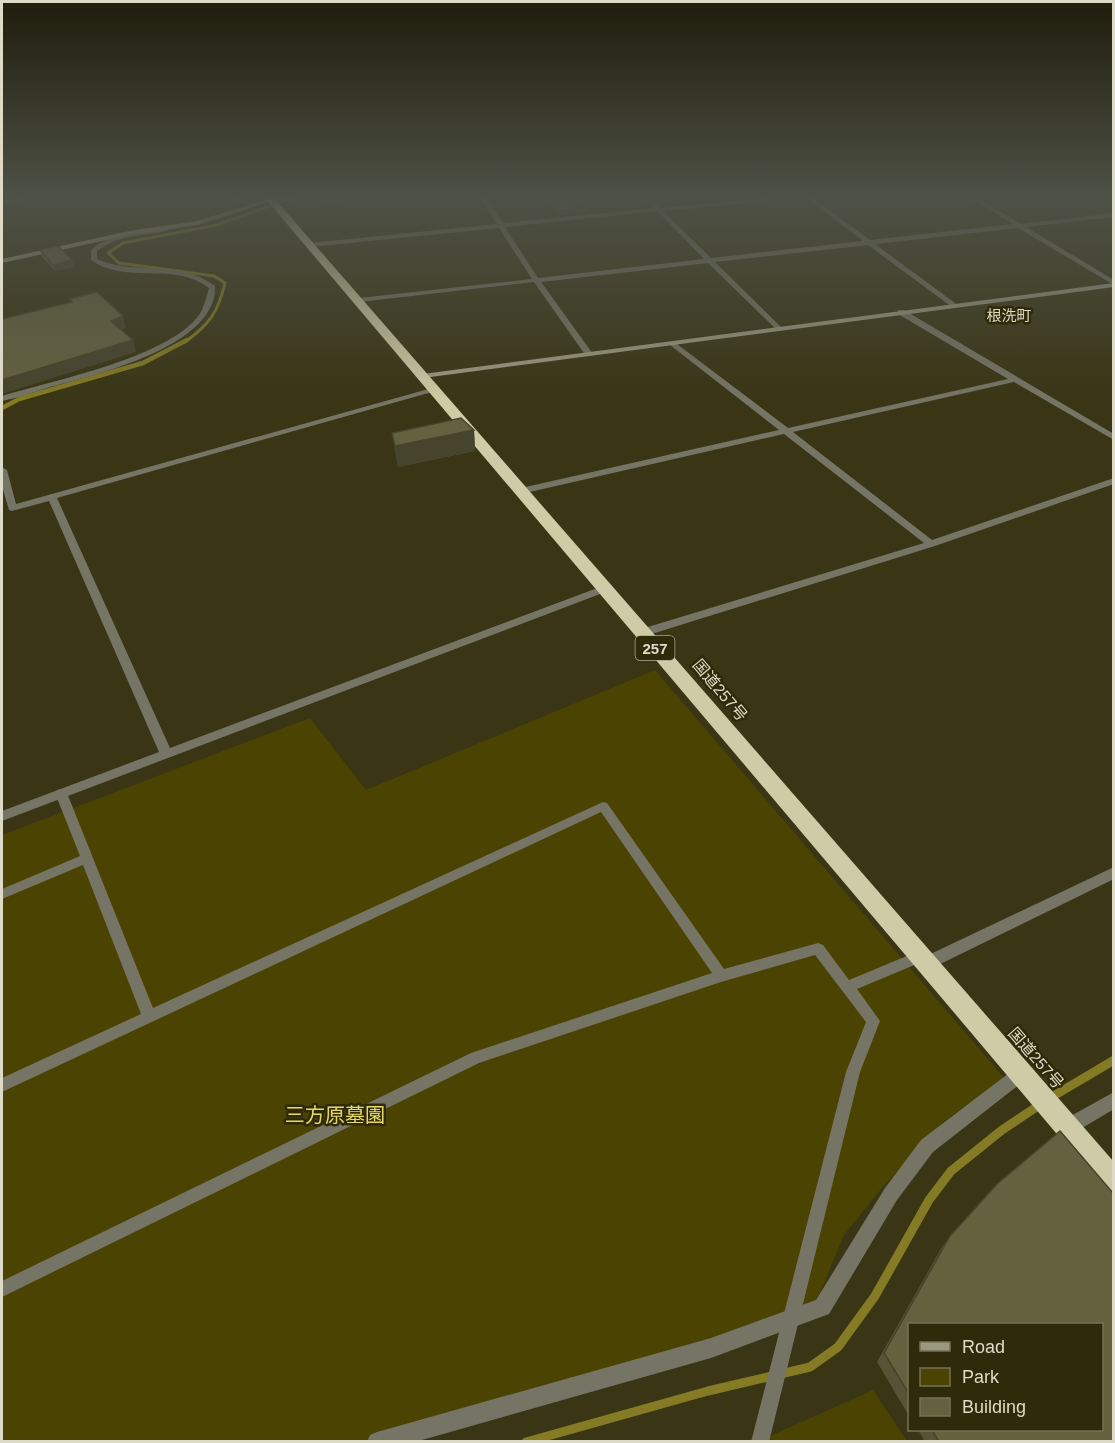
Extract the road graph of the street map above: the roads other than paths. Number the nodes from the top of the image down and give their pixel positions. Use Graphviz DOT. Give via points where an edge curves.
graph roads {
  1 [pos="109,265"];
  2 [pos="328,265"];
  3 [pos="527,265"];
  4 [pos="664,265"];
  5 [pos="716,265"];
  6 [pos="900,265"];
  7 [pos="1083,265"];
  8 [pos="536,280"];
  9 [pos="1113,284"];
  10 [pos="359,300"];
  11 [pos="952,305"];
  12 [pos="901,312"];
  13 [pos="778,329"];
  14 [pos="673,343"];
  15 [pos="590,354"];
  16 [pos="423,376"];
  17 [pos="1012,380"];
  18 [pos="435,390"];
  19 [pos="2,399"];
  20 [pos="786,431"];
  21 [pos="1113,438"];
  22 [pos="2,470"];
  23 [pos="1113,481"];
  24 [pos="521,491"];
  25 [pos="52,497"];
  26 [pos="931,544"];
  27 [pos="604,589"];
  28 [pos="642,633"];
  29 [pos="166,753"];
  30 [pos="61,793"];
  31 [pos="2,816"];
  32 [pos="87,858"];
  33 [pos="1113,872"];
  34 [pos="2,894"];
  35 [pos="922,960"];
  36 [pos="721,976"];
  37 [pos="847,987"];
  38 [pos="149,1016"];
  39 [pos="1026,1082"];
  40 [pos="2,1085"];
  41 [pos="1113,1100"];
  42 [pos="1061,1121"];
  43 [pos="1113,1182"];
  44 [pos="2,1289"];
  45 [pos="377,1442"];
  46 [pos="760,1442"];
  1 -- 19 [label="street" via="208,281 213,295 202,315 182,335 141,357"];
  2 -- 10 [label="highway, 国道257号 / 257"];
  3 -- 8 [label="street"];
  4 -- 8 [label="street"];
  5 -- 13 [label="street"];
  6 -- 11 [label="street"];
  7 -- 9 [label="street"];
  8 -- 10 [label="street"];
  8 -- 15 [label="street"];
  9 -- 11 [label="street"];
  10 -- 16 [label="highway, 国道257号 / 257"];
  11 -- 12 [label="street"];
  12 -- 13 [label="street"];
  12 -- 17 [label="street"];
  13 -- 14 [label="street"];
  14 -- 15 [label="street"];
  14 -- 20 [label="street"];
  15 -- 16 [label="street"];
  16 -- 18 [label="highway, 国道257号 / 257"];
  17 -- 20 [label="street"];
  17 -- 21 [label="street"];
  18 -- 24 [label="highway, 国道257号 / 257"];
  18 -- 25 [label="street"];
  20 -- 24 [label="street"];
  20 -- 26 [label="street"];
  22 -- 25 [label="street" via="12,508"];
  23 -- 26 [label="street"];
  24 -- 27 [label="highway, 国道257号 / 257"];
  25 -- 29 [label="street"];
  26 -- 28 [label="street"];
  27 -- 28 [label="highway, 国道257号 / 257"];
  27 -- 29 [label="street"];
  28 -- 35 [label="highway, 国道257号 / 257"];
  29 -- 30 [label="street"];
  30 -- 31 [label="street"];
  30 -- 32 [label="lane"];
  32 -- 34 [label="lane"];
  32 -- 38 [label="lane"];
  33 -- 35 [label="street"];
  35 -- 37 [label="lane"];
  35 -- 39 [label="highway, 国道257号 / 257"];
  36 -- 37 [label="lane" via="818,949"];
  36 -- 38 [label="lane" via="603,807"];
  36 -- 44 [label="lane" via="476,1058"];
  37 -- 46 [label="lane" via="873,1021 853,1072"];
  38 -- 40 [label="lane"];
  39 -- 42 [label="highway, 国道257号 / 257"];
  39 -- 45 [label="street" via="927,1146 891,1194 822,1307 711,1348"];
  41 -- 42 [label="street"];
  42 -- 43 [label="highway, 国道257号 / 257"];
}
